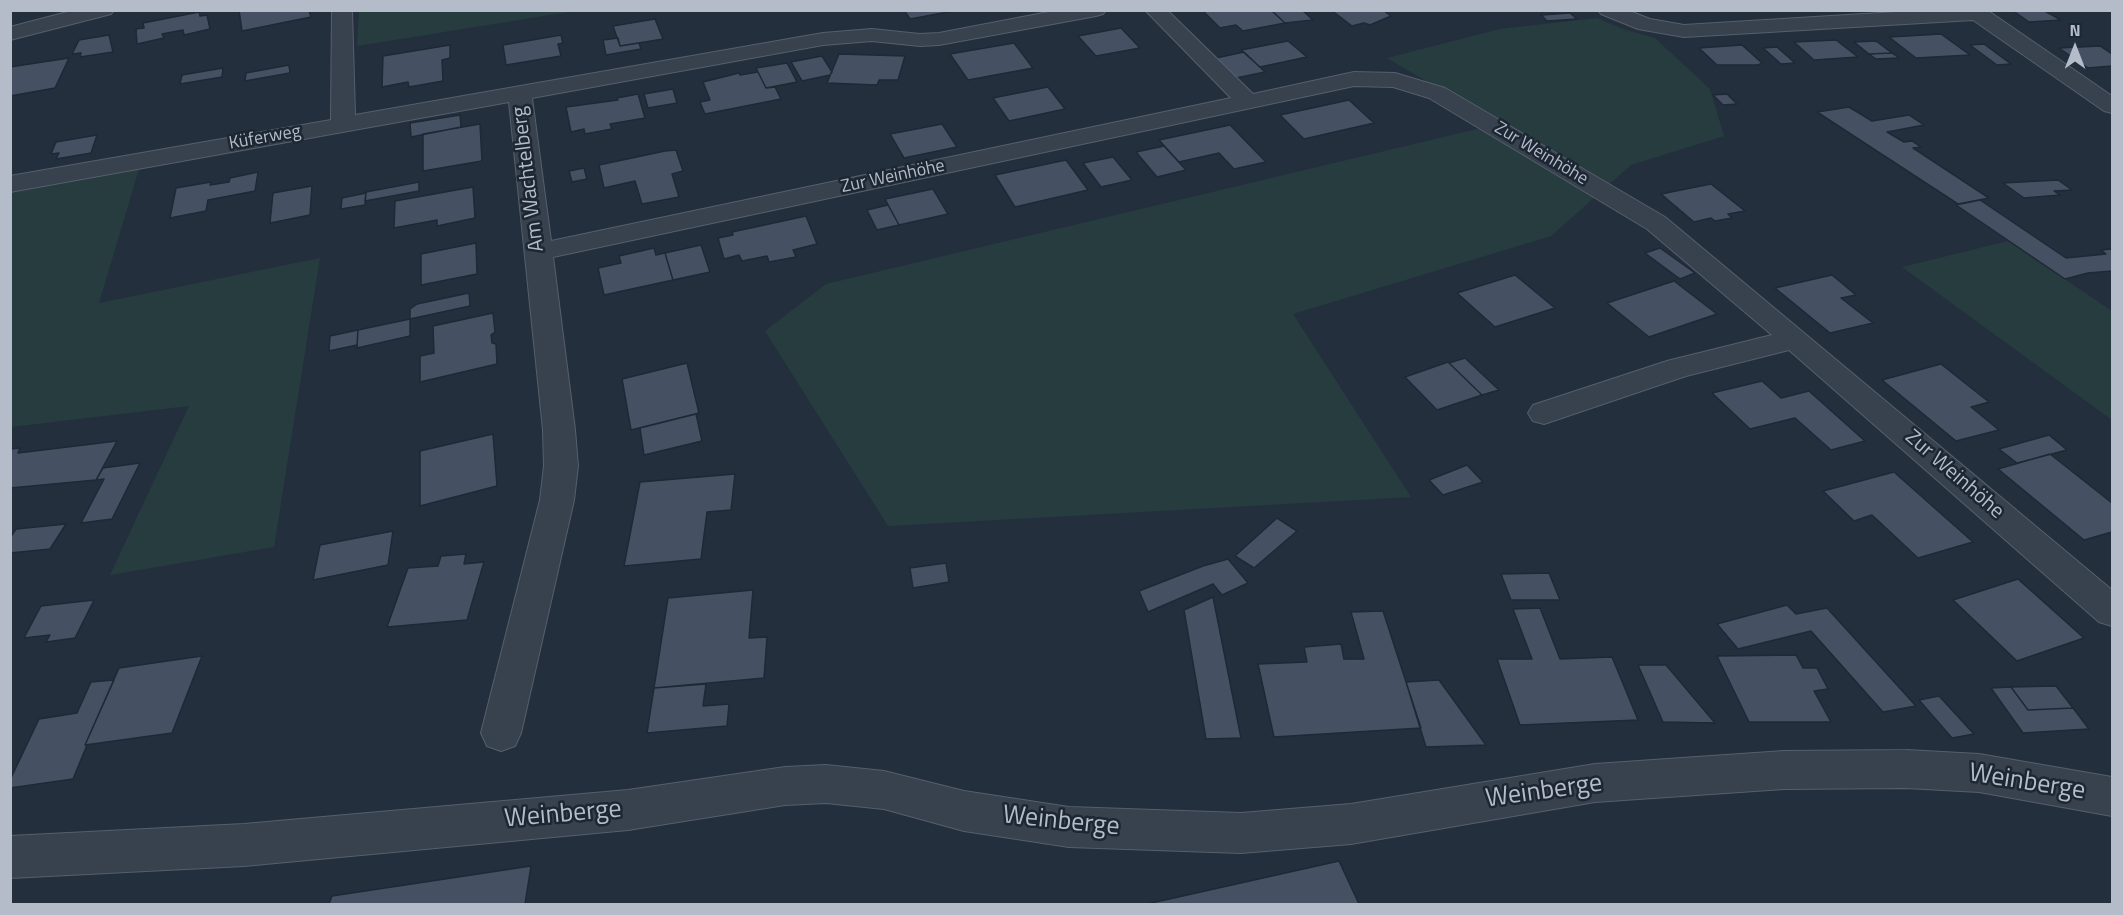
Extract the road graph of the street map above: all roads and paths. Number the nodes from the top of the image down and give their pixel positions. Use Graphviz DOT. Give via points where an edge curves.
graph roads {
  1 [pos="104,10"];
  2 [pos="342,10"];
  3 [pos="1096,10"];
  4 [pos="1155,10"];
  5 [pos="1608,10"];
  6 [pos="1974,12"];
  7 [pos="10,34"];
  8 [pos="520,93"];
  9 [pos="1247,101"];
  10 [pos="2112,106"];
  11 [pos="343,124"];
  12 [pos="10,184"];
  13 [pos="538,252"];
  14 [pos="1795,339"];
  15 [pos="1544,413"];
  16 [pos="2112,611"];
  17 [pos="501,733"];
  18 [pos="2112,797"];
  19 [pos="10,857"];
  1 -- 7 [label="street"];
  2 -- 11 [label="street"];
  3 -- 8 [label="street, Am Wachtelberg" via="939,39 872,35 824,39"];
  4 -- 9 [label="street"];
  5 -- 6 [label="street" via="1645,26 1684,31"];
  6 -- 10 [label="street"];
  8 -- 11 [label="street, Küferweg"];
  8 -- 13 [label="street, Am Wachtelberg"];
  9 -- 13 [label="street, Zur Weinhöhe"];
  9 -- 14 [label="street, Zur Weinhöhe" via="1354,79 1395,80 1424,87 1656,223"];
  11 -- 12 [label="street, Küferweg"];
  13 -- 17 [label="street, Am Wachtelberg" via="561,466 557,500"];
  14 -- 15 [label="street" via="1678,368"];
  14 -- 16 [label="street, Zur Weinhöhe"];
  18 -- 19 [label="street, Weinberge" via="1979,773 1784,770 1594,783 1351,824 1241,832 1069,827 964,811 884,790 826,784 786,786 628,810 244,845"];
}
